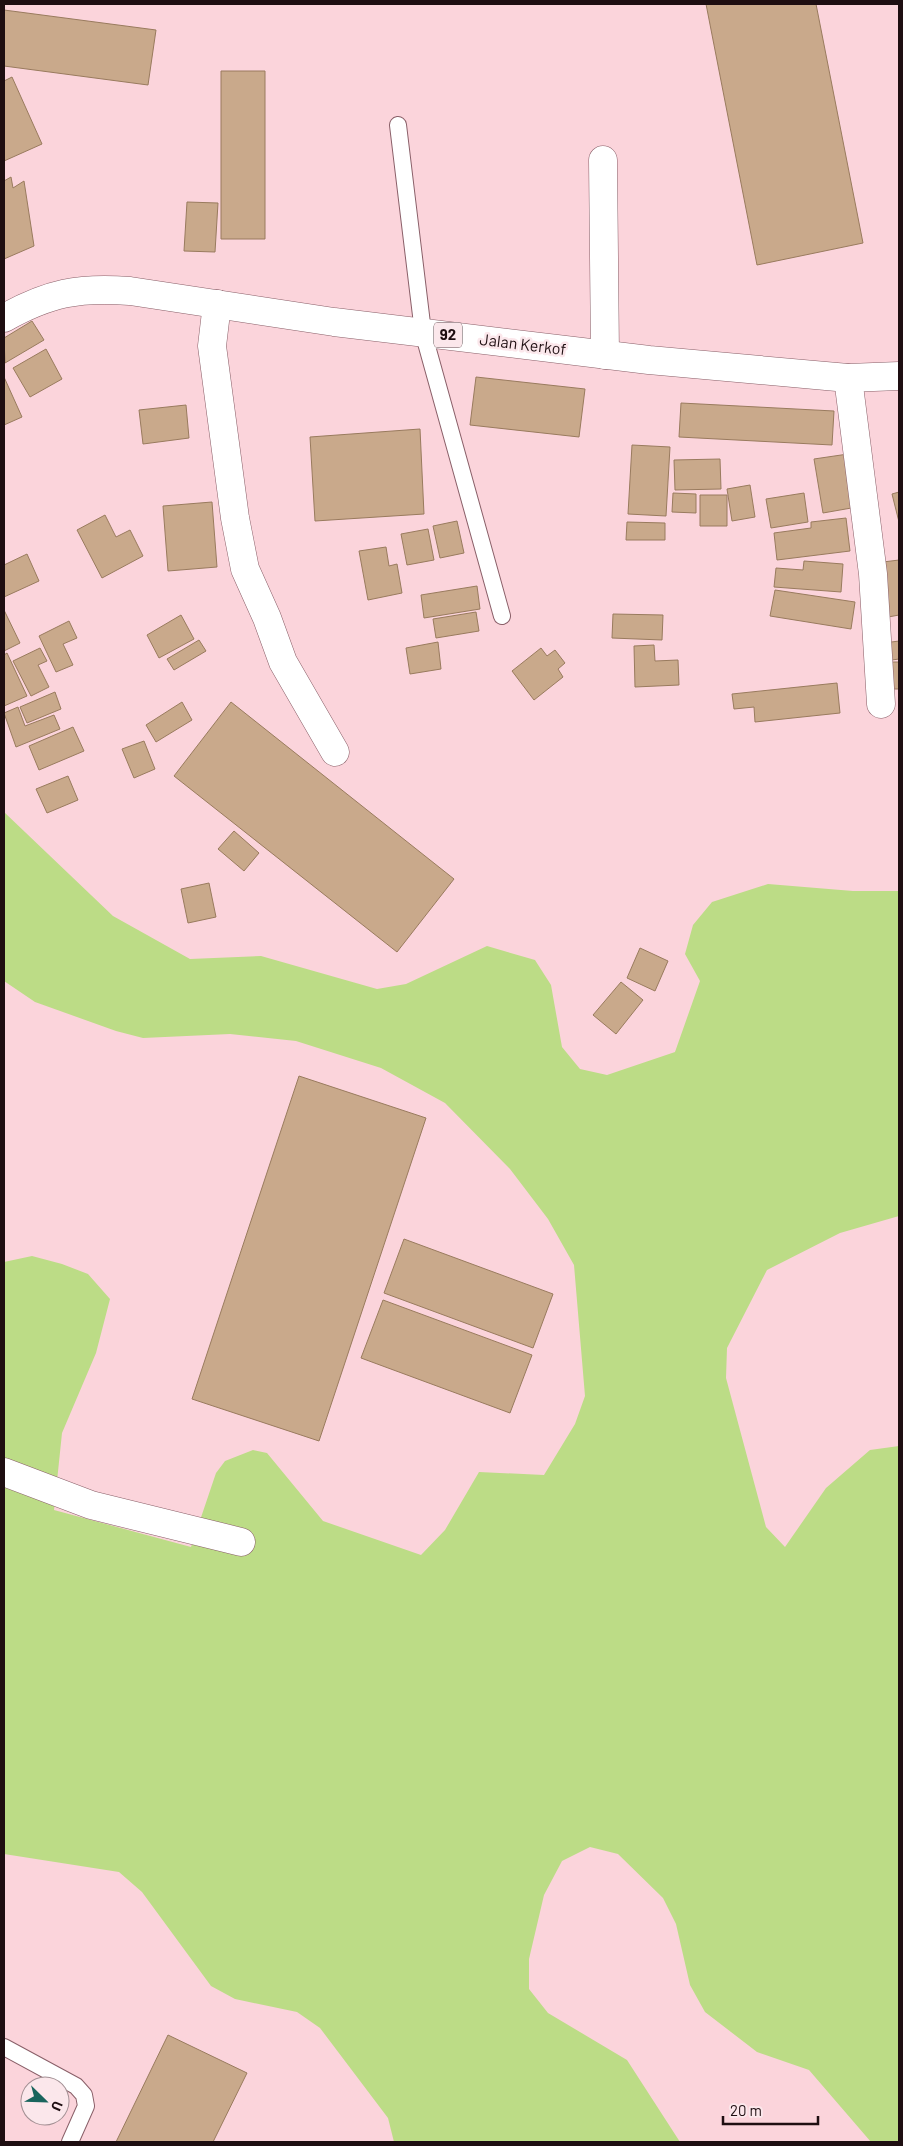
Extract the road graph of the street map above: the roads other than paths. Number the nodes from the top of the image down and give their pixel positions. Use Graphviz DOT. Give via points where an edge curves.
graph roads {
  1 [pos="398,125"];
  2 [pos="603,160"];
  3 [pos="217,304"];
  4 [pos="4,318"];
  5 [pos="422,332"];
  6 [pos="605,354"];
  7 [pos="899,376"];
  8 [pos="848,378"];
  9 [pos="502,616"];
  10 [pos="881,704"];
  11 [pos="335,752"];
  12 [pos="4,1472"];
  13 [pos="241,1542"];
  14 [pos="4,2047"];
  15 [pos="70,2142"];
  1 -- 5 [label="lane"];
  2 -- 6 [label="street"];
  3 -- 4 [label="street, Jalan Kerkof / 92" via="102,288 32,302"];
  3 -- 5 [label="street, Jalan Kerkof / 92"];
  3 -- 11 [label="street" via="212,346 245,569 283,662"];
  5 -- 6 [label="street, Jalan Kerkof / 92"];
  5 -- 9 [label="lane"];
  6 -- 8 [label="street, Jalan Kerkof / 92"];
  7 -- 8 [label="street, Jalan Kerkof / 92"];
  8 -- 10 [label="street" via="873,574"];
  12 -- 13 [label="street" via="91,1505"];
  14 -- 15 [label="lane" via="76,2086 84,2095 86,2106"];
}
